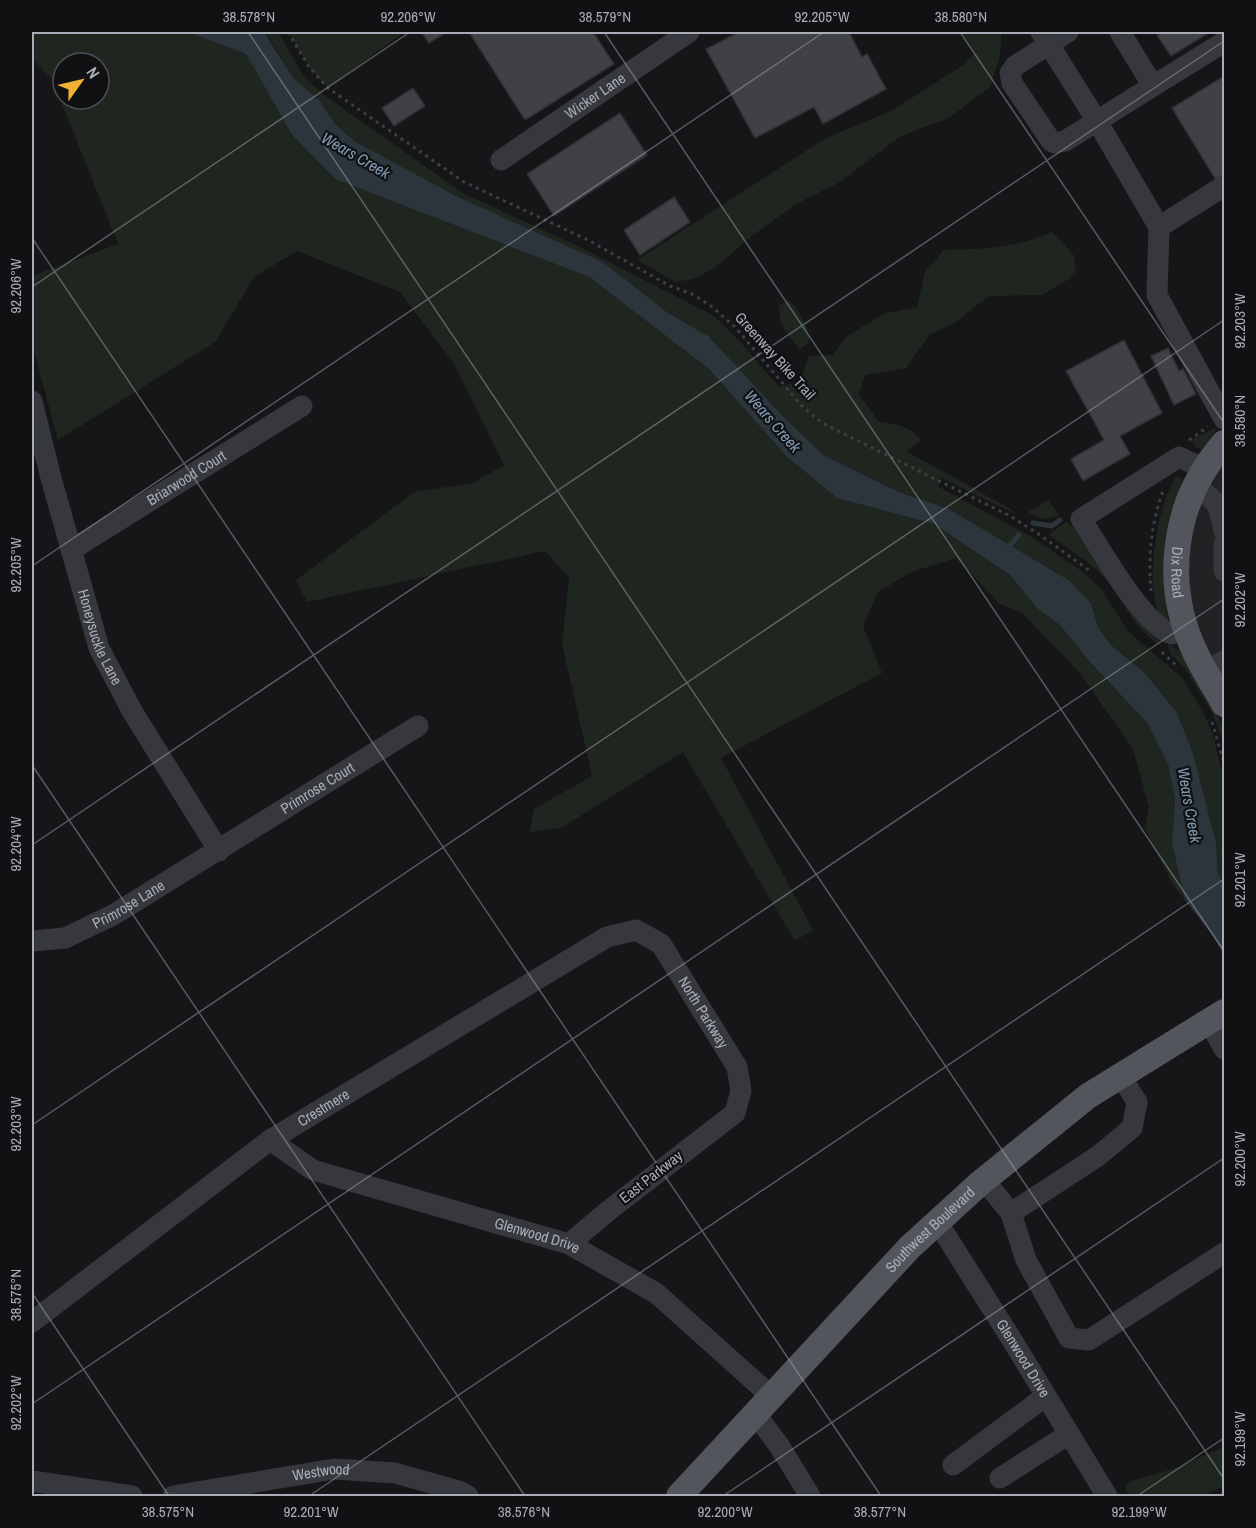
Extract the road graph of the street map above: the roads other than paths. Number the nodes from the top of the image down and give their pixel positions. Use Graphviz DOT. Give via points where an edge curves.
graph roads {
  1 [pos="689,32"];
  2 [pos="1068,32"];
  3 [pos="1120,32"];
  4 [pos="1045,37"];
  5 [pos="1224,42"];
  6 [pos="1153,86"];
  7 [pos="1097,121"];
  8 [pos="501,160"];
  9 [pos="1224,186"];
  10 [pos="1159,227"];
  11 [pos="32,401"];
  12 [pos="302,406"];
  13 [pos="1224,418"];
  14 [pos="1224,443"];
  15 [pos="1200,478"];
  16 [pos="1224,531"];
  17 [pos="1224,545"];
  18 [pos="71,550"];
  19 [pos="1224,571"];
  20 [pos="1186,630"];
  21 [pos="1215,666"];
  22 [pos="1218,712"];
  23 [pos="418,726"];
  24 [pos="219,851"];
  25 [pos="636,930"];
  26 [pos="32,941"];
  27 [pos="1217,1016"];
  28 [pos="1224,1049"];
  29 [pos="1120,1075"];
  30 [pos="735,1113"];
  31 [pos="270,1140"];
  32 [pos="984,1180"];
  33 [pos="1011,1213"];
  34 [pos="938,1223"];
  35 [pos="569,1244"];
  36 [pos="1224,1253"];
  37 [pos="32,1322"];
  38 [pos="1046,1396"];
  39 [pos="763,1405"];
  40 [pos="1070,1434"];
  41 [pos="953,1465"];
  42 [pos="1000,1478"];
  43 [pos="32,1480"];
  44 [pos="132,1497"];
  45 [pos="173,1497"];
  46 [pos="468,1497"];
  47 [pos="679,1497"];
  48 [pos="810,1497"];
  49 [pos="1107,1497"];
  1 -- 8 [label="street, Wicker Lane"];
  2 -- 4 [label="street"];
  3 -- 6 [label="street"];
  4 -- 7 [label="street"];
  4 -- 7 [label="street" via="1015,66 1010,73 1012,83 1055,143"];
  5 -- 6 [label="street"];
  6 -- 7 [label="street"];
  7 -- 10 [label="street"];
  9 -- 10 [label="street"];
  10 -- 13 [label="street" via="1157,295"];
  11 -- 18 [label="street, Honeysuckle Lane"];
  12 -- 18 [label="street, Briarwood Court"];
  14 -- 15 [label="main road, Dix Road"];
  15 -- 16 [label="street" via="1212,496"];
  15 -- 20 [label="main road, Dix Road" via="1176,544 1178,596"];
  15 -- 20 [label="street" via="1179,457 1081,519 1154,624 1172,634"];
  17 -- 19 [label="street"];
  18 -- 24 [label="street, Honeysuckle Lane" via="99,648 132,711"];
  20 -- 21 [label="main road, Dix Road" via="1195,652"];
  21 -- 22 [label="main road, Dix Road"];
  23 -- 24 [label="street, Primrose Court"];
  24 -- 26 [label="street, Primrose Lane" via="113,915 65,938"];
  25 -- 30 [label="street, North Parkway" via="661,944 737,1067 741,1091"];
  25 -- 31 [label="street, Crestmere" via="607,937"];
  27 -- 28 [label="street"];
  27 -- 29 [label="main road, Southwest Boulevard"];
  29 -- 32 [label="main road, Southwest Boulevard"];
  29 -- 33 [label="street" via="1137,1102 1132,1128 1098,1156"];
  30 -- 35 [label="street, East Parkway"];
  31 -- 35 [label="street, Glenwood Drive" via="313,1170"];
  31 -- 37 [label="street, Crestmere"];
  32 -- 33 [label="street"];
  32 -- 34 [label="main road, Southwest Boulevard"];
  33 -- 36 [label="street" via="1026,1260 1069,1338 1089,1340"];
  34 -- 38 [label="street, Glenwood Drive"];
  34 -- 39 [label="main road, Southwest Boulevard" via="910,1247"];
  35 -- 39 [label="street, Glenwood Drive" via="656,1293"];
  38 -- 40 [label="street, Glenwood Drive"];
  38 -- 41 [label="street"];
  39 -- 47 [label="main road, Southwest Boulevard"];
  39 -- 48 [label="street, Glenwood Drive" via="780,1447"];
  40 -- 42 [label="street"];
  40 -- 49 [label="street, Glenwood Drive"];
  43 -- 44 [label="street"];
  45 -- 46 [label="street, Westwood" via="334,1469 395,1473"];
}
